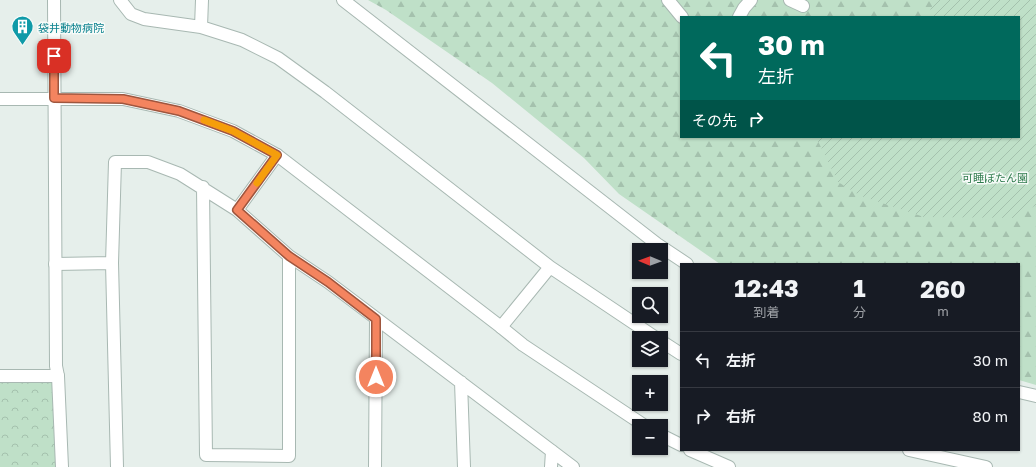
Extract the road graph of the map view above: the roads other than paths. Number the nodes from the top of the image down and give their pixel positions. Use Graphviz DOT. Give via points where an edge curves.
graph roads {
  1 [pos="54,0"];
  2 [pos="120,0"];
  3 [pos="202,0"];
  4 [pos="343,0"];
  5 [pos="668,0"];
  6 [pos="751,0"];
  7 [pos="790,0"];
  8 [pos="802,6"];
  9 [pos="681,16"];
  10 [pos="740,16"];
  11 [pos="201,26"];
  12 [pos="54,98"];
  13 [pos="0,99"];
  14 [pos="277,155"];
  15 [pos="203,187"];
  16 [pos="237,210"];
  17 [pos="289,256"];
  18 [pos="112,263"];
  19 [pos="686,263"];
  20 [pos="56,264"];
  21 [pos="550,267"];
  22 [pos="376,319"];
  23 [pos="501,327"];
  24 [pos="646,331"];
  25 [pos="668,346"];
  26 [pos="680,353"];
  27 [pos="0,376"];
  28 [pos="58,376"];
  29 [pos="461,382"];
  30 [pos="1020,392"];
  31 [pos="1036,396"];
  32 [pos="634,419"];
  33 [pos="668,439"];
  34 [pos="680,445"];
  35 [pos="552,451"];
  36 [pos="692,451"];
  37 [pos="914,451"];
  38 [pos="62,467"];
  39 [pos="117,467"];
  40 [pos="375,467"];
  41 [pos="464,467"];
  42 [pos="551,467"];
  43 [pos="573,467"];
  44 [pos="729,467"];
  45 [pos="986,467"];
  1 -- 12 [label="street"];
  2 -- 11 [label="street" via="131,14 144,19"];
  3 -- 11 [label="street"];
  4 -- 19 [label="street" via="657,244"];
  5 -- 9 [label="street"];
  6 -- 10 [label="street"];
  7 -- 8 [label="street"];
  11 -- 21 [label="street" via="242,40 278,58"];
  12 -- 13 [label="street"];
  12 -- 14 [label="street" via="123,99 179,111 233,131"];
  12 -- 20 [label="street"];
  14 -- 16 [label="street"];
  14 -- 23 [label="street"];
  15 -- 16 [label="street"];
  15 -- 17 [label="street" via="206,455 289,456"];
  15 -- 18 [label="street" via="180,174 148,162 115,162"];
  16 -- 17 [label="street"];
  17 -- 22 [label="street"];
  18 -- 20 [label="street"];
  18 -- 39 [label="street"];
  20 -- 28 [label="street"];
  21 -- 23 [label="street"];
  21 -- 24 [label="street"];
  22 -- 29 [label="street"];
  22 -- 40 [label="street"];
  23 -- 32 [label="street" via="523,345"];
  25 -- 26 [label="street"];
  27 -- 28 [label="street"];
  28 -- 38 [label="street"];
  29 -- 35 [label="street"];
  29 -- 41 [label="street"];
  30 -- 31 [label="street"];
  33 -- 34 [label="street"];
  35 -- 42 [label="street"];
  35 -- 43 [label="street"];
  36 -- 44 [label="street"];
  37 -- 45 [label="street"];
}
